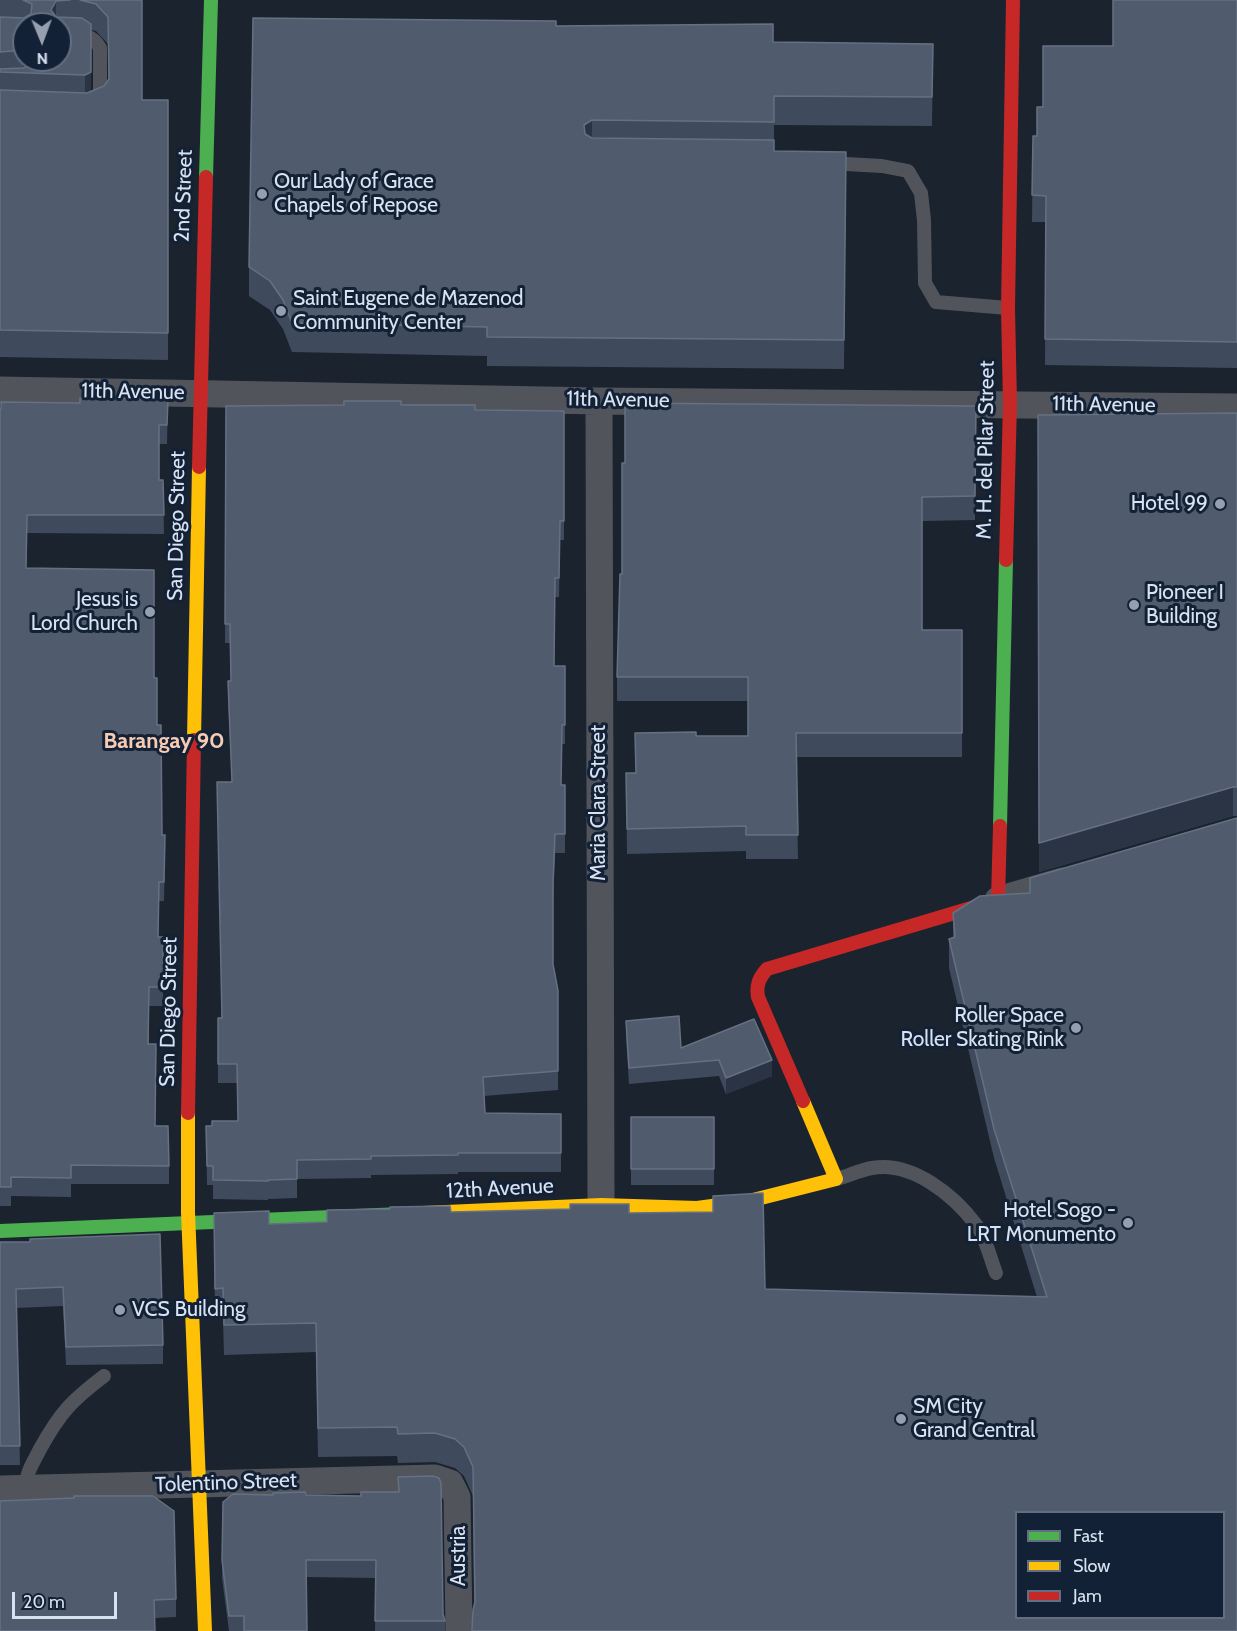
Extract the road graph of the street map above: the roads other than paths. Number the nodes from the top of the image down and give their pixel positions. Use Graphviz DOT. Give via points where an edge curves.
graph roads {
  1 [pos="211,0"];
  2 [pos="1013,0"];
  3 [pos="72,36"];
  4 [pos="87,111"];
  5 [pos="812,162"];
  6 [pos="1008,308"];
  7 [pos="0,390"];
  8 [pos="200,393"];
  9 [pos="599,401"];
  10 [pos="1010,403"];
  11 [pos="1237,407"];
  12 [pos="1089,874"];
  13 [pos="998,900"];
  14 [pos="836,1179"];
  15 [pos="601,1205"];
  16 [pos="188,1223"];
  17 [pos="0,1232"];
  18 [pos="996,1273"];
  19 [pos="104,1376"];
  20 [pos="450,1483"];
  21 [pos="201,1485"];
  22 [pos="12,1488"];
  23 [pos="205,1631"];
  24 [pos="459,1631"];
  1 -- 8 [label="street, 2nd Street"];
  2 -- 6 [label="street, M. H. del Pilar Street"];
  3 -- 4 [label="lane" via="89,36 100,48 100,105"];
  5 -- 6 [label="lane" via="882,165 908,171 921,193 925,283 936,302"];
  6 -- 10 [label="street, M. H. del Pilar Street"];
  7 -- 8 [label="street, 11th Avenue"];
  8 -- 9 [label="street, 11th Avenue"];
  8 -- 16 [label="street, San Diego Street"];
  9 -- 10 [label="street, 11th Avenue"];
  9 -- 15 [label="street, Maria Clara Street"];
  10 -- 11 [label="street, 11th Avenue"];
  10 -- 13 [label="street, M. H. del Pilar Street"];
  12 -- 13 [label="street"];
  13 -- 14 [label="street" via="767,969 759,977 758,997"];
  14 -- 15 [label="street, 12th Avenue" via="749,1201 697,1208"];
  14 -- 18 [label="lane" via="873,1168 891,1168 910,1171 941,1189 978,1227"];
  15 -- 16 [label="street, 12th Avenue"];
  16 -- 17 [label="street, 12th Avenue"];
  16 -- 21 [label="street, San Diego Street"];
  19 -- 22 [label="lane" via="76,1397 55,1421 26,1475"];
  20 -- 21 [label="street, Tolentino Street" via="419,1477"];
  20 -- 24 [label="street, Austria" via="459,1509"];
  21 -- 22 [label="street, Tolentino Street"];
  21 -- 23 [label="street, San Diego Street"];
}
